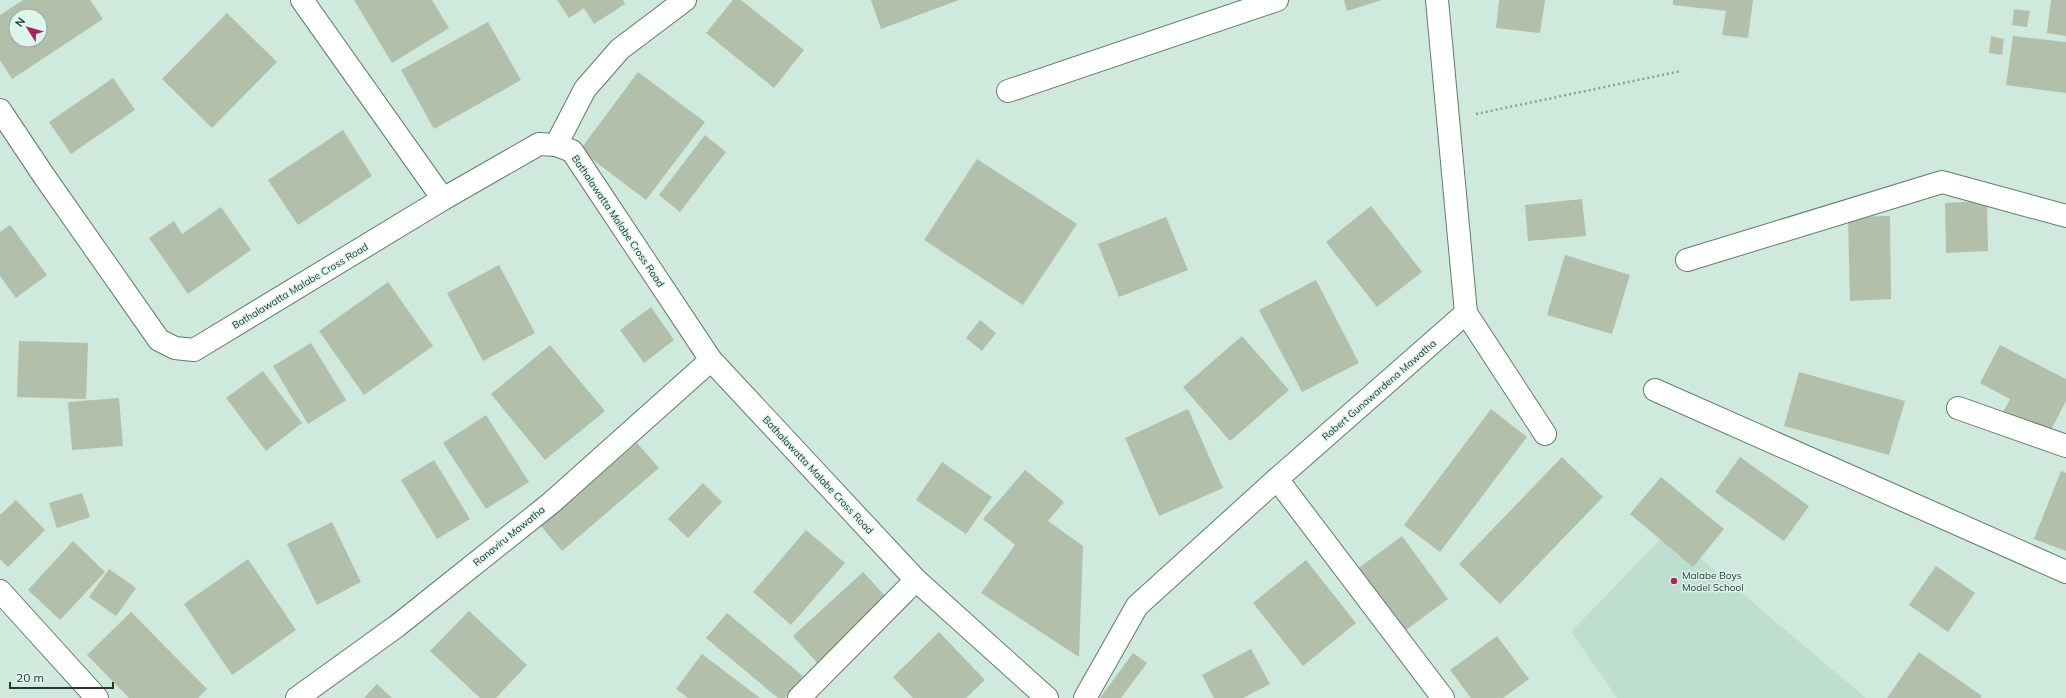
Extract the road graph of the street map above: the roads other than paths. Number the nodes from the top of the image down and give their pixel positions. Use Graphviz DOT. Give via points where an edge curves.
graph roads {
  1 [pos="302,0"];
  2 [pos="685,0"];
  3 [pos="1277,0"];
  4 [pos="1437,0"];
  5 [pos="1008,91"];
  6 [pos="0,110"];
  7 [pos="556,145"];
  8 [pos="443,199"];
  9 [pos="2066,216"];
  10 [pos="1687,260"];
  11 [pos="1466,313"];
  12 [pos="711,360"];
  13 [pos="1655,390"];
  14 [pos="1958,408"];
  15 [pos="1545,434"];
  16 [pos="2066,446"];
  17 [pos="1277,479"];
  18 [pos="2066,572"];
  19 [pos="916,580"];
  20 [pos="0,591"];
  21 [pos="98,698"];
  22 [pos="296,698"];
  23 [pos="800,698"];
  24 [pos="1047,698"];
  25 [pos="1085,698"];
  26 [pos="1444,698"];
  1 -- 8 [label="street"];
  2 -- 7 [label="street" via="620,49 585,89"];
  3 -- 5 [label="street"];
  4 -- 11 [label="street"];
  6 -- 8 [label="street, Bathalawatta Malabe Cross Road" via="159,340 175,348 194,350"];
  7 -- 8 [label="street, Bathalawatta Malabe Cross Road" via="539,144"];
  7 -- 12 [label="street, Bathalawatta Malabe Cross Road" via="572,151"];
  9 -- 10 [label="street" via="1942,182"];
  11 -- 15 [label="street"];
  11 -- 17 [label="street, Robert Gunawardena Mawatha"];
  12 -- 19 [label="street, Bathalawatta Malabe Cross Road"];
  12 -- 22 [label="street, Ranaviru Mawatha" via="551,503 397,626"];
  13 -- 18 [label="street"];
  14 -- 16 [label="street"];
  17 -- 25 [label="street, Robert Gunawardena Mawatha" via="1136,606"];
  17 -- 26 [label="street"];
  19 -- 23 [label="street"];
  19 -- 24 [label="street, Bathalawatta Malabe Cross Road"];
  20 -- 21 [label="street"];
}
